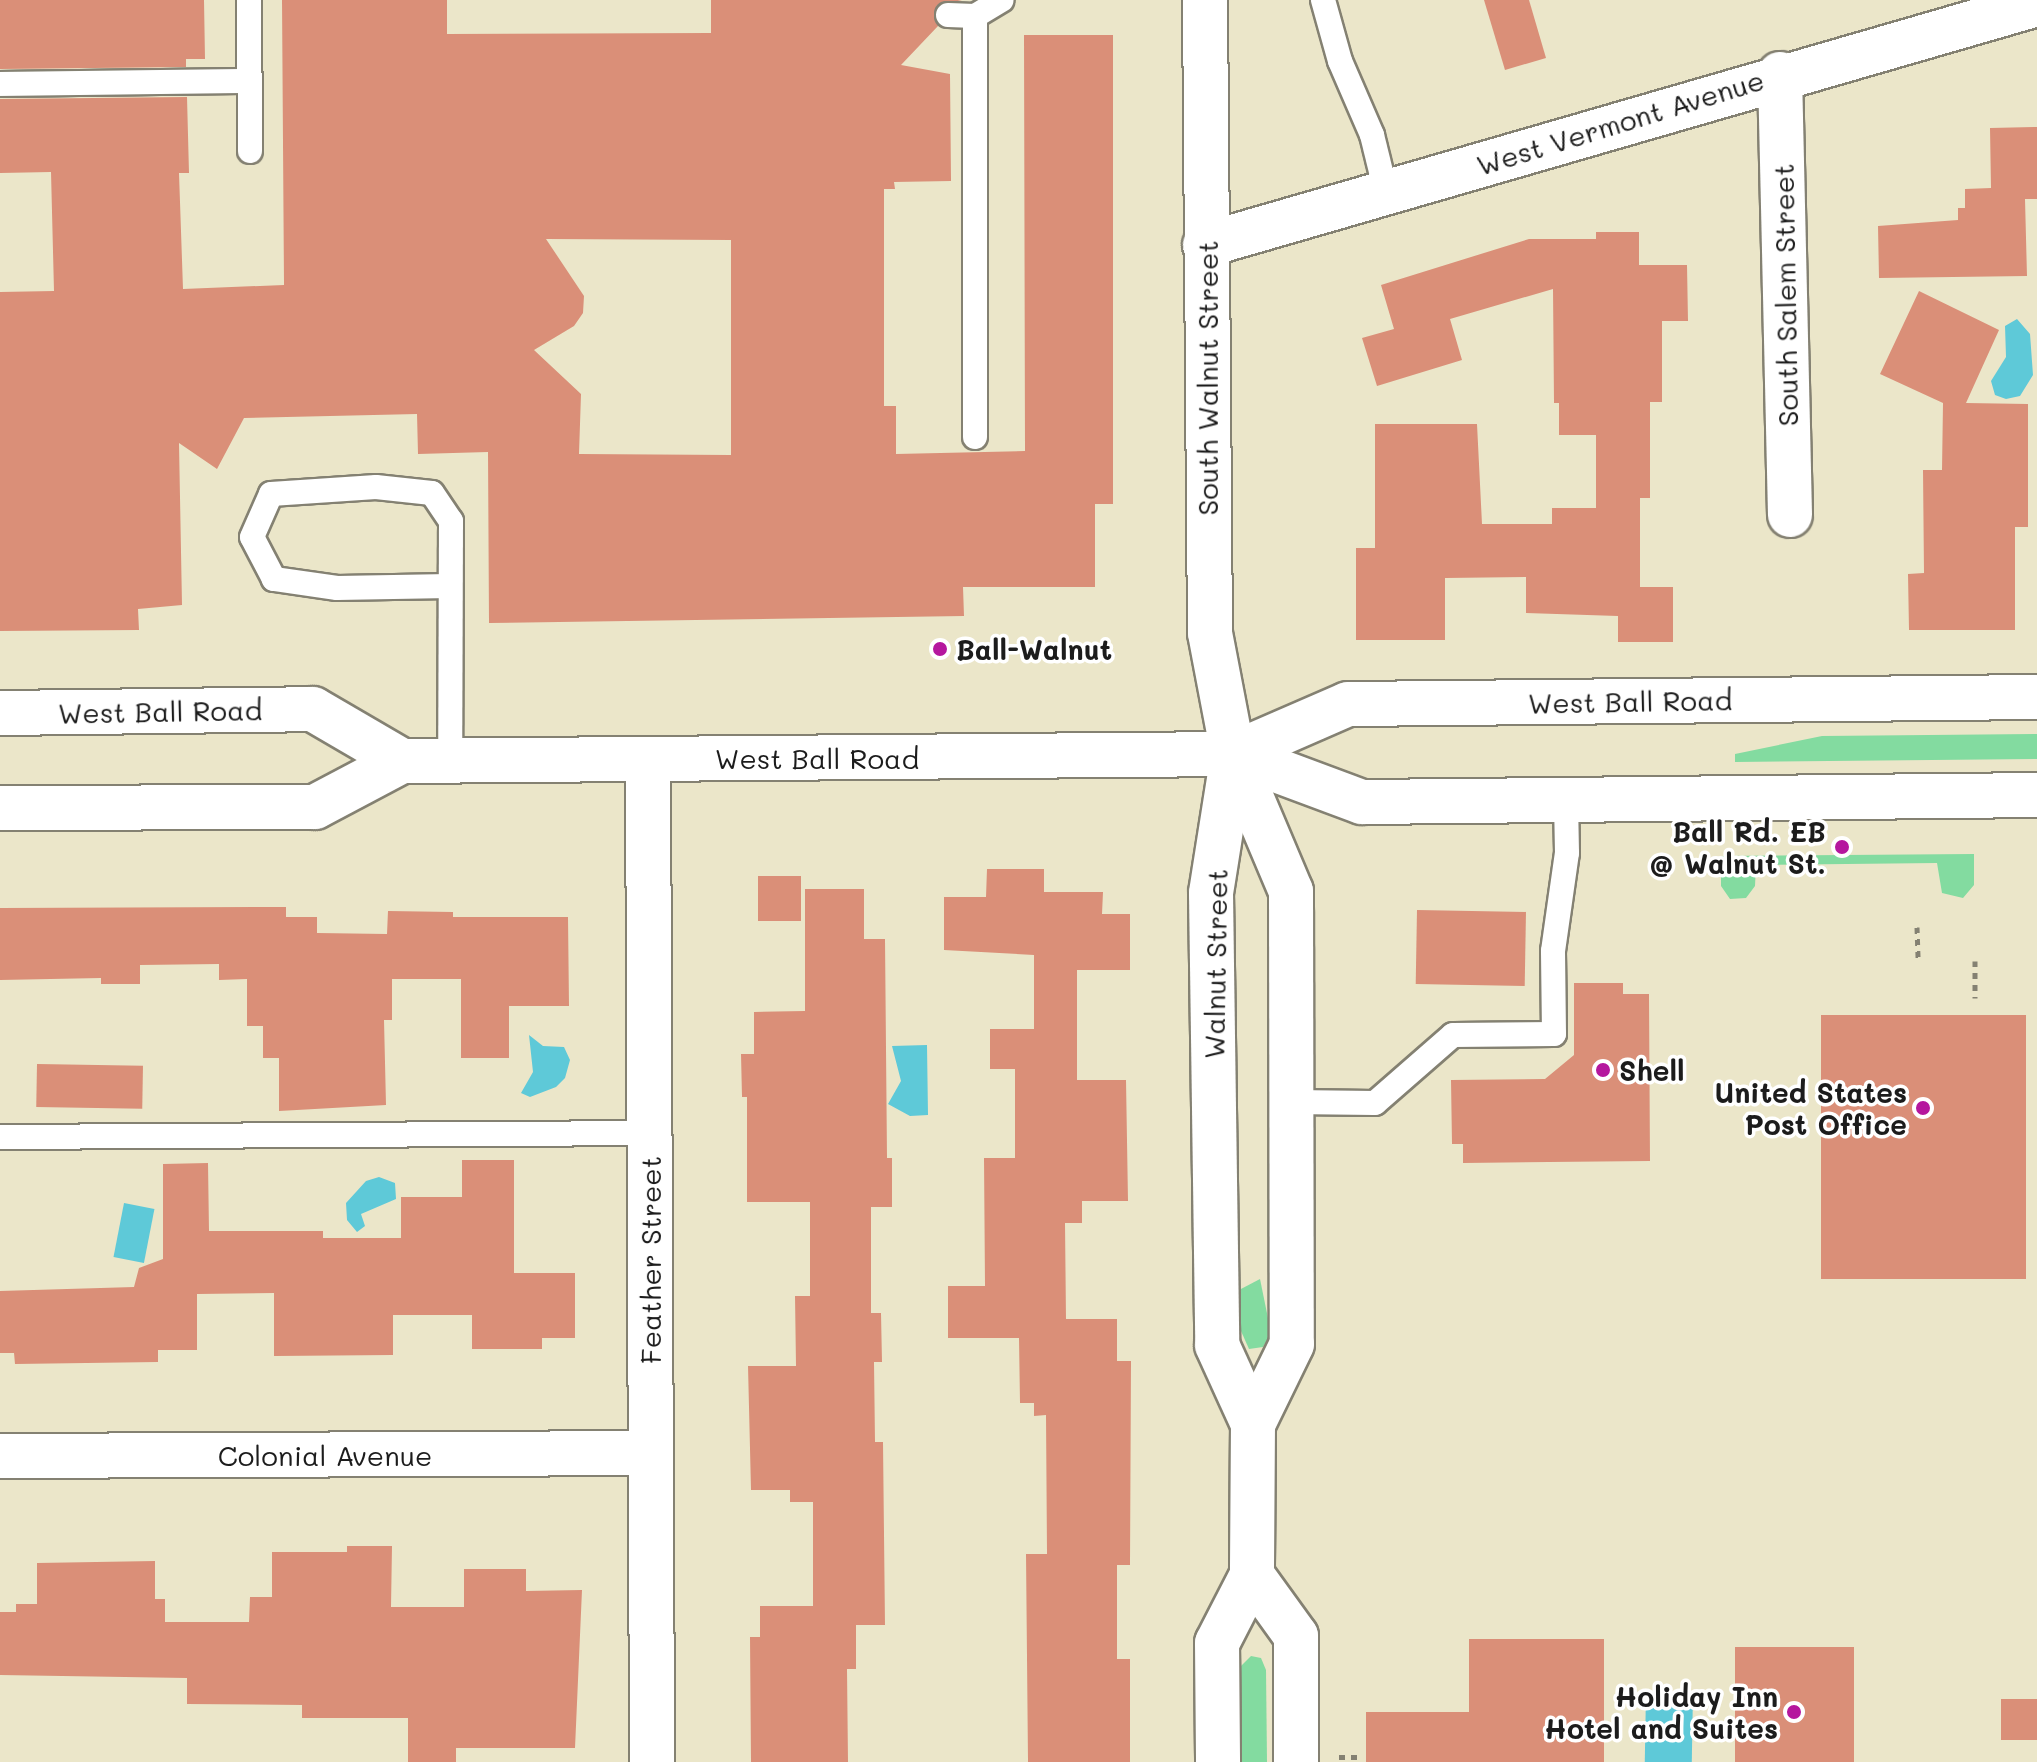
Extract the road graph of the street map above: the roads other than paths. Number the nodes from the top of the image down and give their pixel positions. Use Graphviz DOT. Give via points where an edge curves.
graph roads {
  1 [pos="249,0"];
  2 [pos="1002,0"];
  3 [pos="1205,0"];
  4 [pos="1323,0"];
  5 [pos="2037,4"];
  6 [pos="948,15"];
  7 [pos="975,16"];
  8 [pos="1780,74"];
  9 [pos="250,81"];
  10 [pos="0,84"];
  11 [pos="250,151"];
  12 [pos="1386,192"];
  13 [pos="1205,245"];
  14 [pos="975,437"];
  15 [pos="1790,515"];
  16 [pos="450,586"];
  17 [pos="2037,697"];
  18 [pos="0,713"];
  19 [pos="1233,754"];
  20 [pos="648,759"];
  21 [pos="450,760"];
  22 [pos="402,761"];
  23 [pos="2037,795"];
  24 [pos="1566,799"];
  25 [pos="0,808"];
  26 [pos="1292,1102"];
  27 [pos="650,1133"];
  28 [pos="0,1137"];
  29 [pos="1253,1424"];
  30 [pos="651,1453"];
  31 [pos="0,1456"];
  32 [pos="1252,1575"];
  33 [pos="1317,1760"];
  34 [pos="652,1762"];
  35 [pos="1218,1762"];
  1 -- 9 [label="lane"];
  2 -- 7 [label="lane"];
  3 -- 13 [label="street, South Walnut Street"];
  4 -- 12 [label="lane" via="1340,61 1372,135"];
  5 -- 8 [label="street, West Vermont Avenue"];
  6 -- 7 [label="lane"];
  7 -- 14 [label="lane"];
  8 -- 12 [label="street, West Vermont Avenue"];
  8 -- 15 [label="street, South Salem Street"];
  9 -- 10 [label="lane"];
  9 -- 11 [label="lane"];
  12 -- 13 [label="street, West Vermont Avenue"];
  13 -- 19 [label="street, South Walnut Street" via="1210,633"];
  16 -- 16 [label="lane" via="451,521 432,493 376,487 271,494 252,537 274,579 337,588"];
  16 -- 21 [label="lane"];
  17 -- 19 [label="street, West Ball Road" via="1348,704"];
  18 -- 22 [label="street, West Ball Road" via="313,709"];
  19 -- 20 [label="street, West Ball Road"];
  19 -- 24 [label="street, West Ball Road" via="1362,802"];
  19 -- 26 [label="street, Walnut Street" via="1291,891"];
  19 -- 29 [label="street, Walnut Street" via="1211,893 1217,1345"];
  20 -- 21 [label="street, West Ball Road"];
  20 -- 27 [label="street, Feather Street"];
  21 -- 22 [label="street, West Ball Road"];
  22 -- 25 [label="street, West Ball Road" via="315,807"];
  23 -- 24 [label="street, West Ball Road"];
  24 -- 26 [label="lane" via="1567,853 1553,951 1554,1034 1453,1035 1375,1103"];
  26 -- 29 [label="street, Walnut Street" via="1292,1344"];
  27 -- 28 [label="lane"];
  27 -- 30 [label="street, Feather Street"];
  29 -- 32 [label="street, Walnut Street"];
  30 -- 31 [label="street, Colonial Avenue"];
  30 -- 34 [label="street, Feather Street"];
  32 -- 33 [label="street" via="1296,1636"];
  32 -- 35 [label="street, Walnut Street" via="1217,1643"];
}
